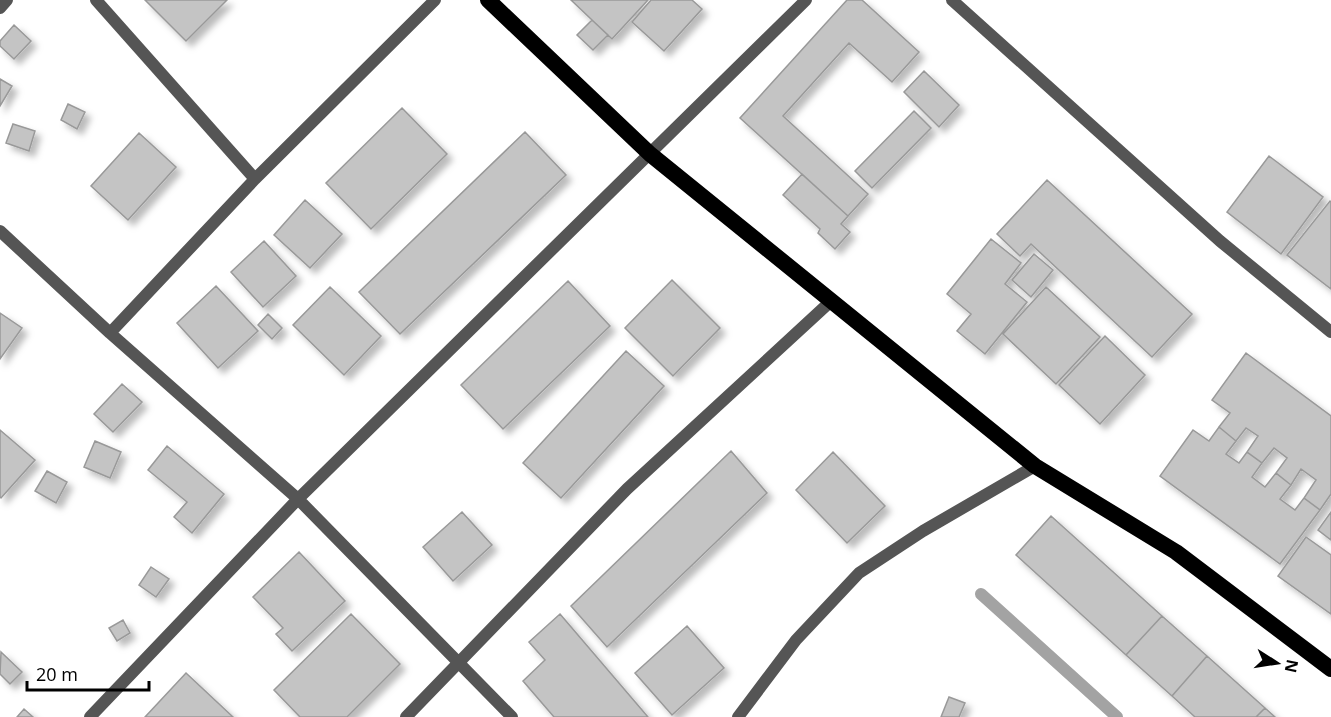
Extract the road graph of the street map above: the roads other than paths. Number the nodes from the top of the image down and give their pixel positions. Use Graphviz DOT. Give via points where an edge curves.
graph roads {
  1 [pos="8,0"];
  2 [pos="96,0"];
  3 [pos="435,0"];
  4 [pos="488,0"];
  5 [pos="806,0"];
  6 [pos="952,0"];
  7 [pos="0,8"];
  8 [pos="650,154"];
  9 [pos="255,179"];
  10 [pos="0,231"];
  11 [pos="830,302"];
  12 [pos="1331,332"];
  13 [pos="110,333"];
  14 [pos="1035,466"];
  15 [pos="298,500"];
  16 [pos="460,664"];
  17 [pos="1331,669"];
  18 [pos="90,717"];
  19 [pos="406,717"];
  20 [pos="512,717"];
  21 [pos="738,717"];
  1 -- 7 [label="street"];
  2 -- 9 [label="street"];
  3 -- 9 [label="street"];
  4 -- 8 [label="highway"];
  5 -- 8 [label="street"];
  6 -- 12 [label="street" via="1220,241"];
  8 -- 11 [label="highway"];
  8 -- 15 [label="street"];
  9 -- 13 [label="street"];
  10 -- 13 [label="street"];
  11 -- 14 [label="highway"];
  11 -- 16 [label="street" via="627,489"];
  13 -- 15 [label="street"];
  14 -- 17 [label="highway" via="1176,552"];
  14 -- 21 [label="street" via="859,573 796,640"];
  15 -- 16 [label="street"];
  15 -- 18 [label="street"];
  16 -- 19 [label="street"];
  16 -- 20 [label="street"];
}
